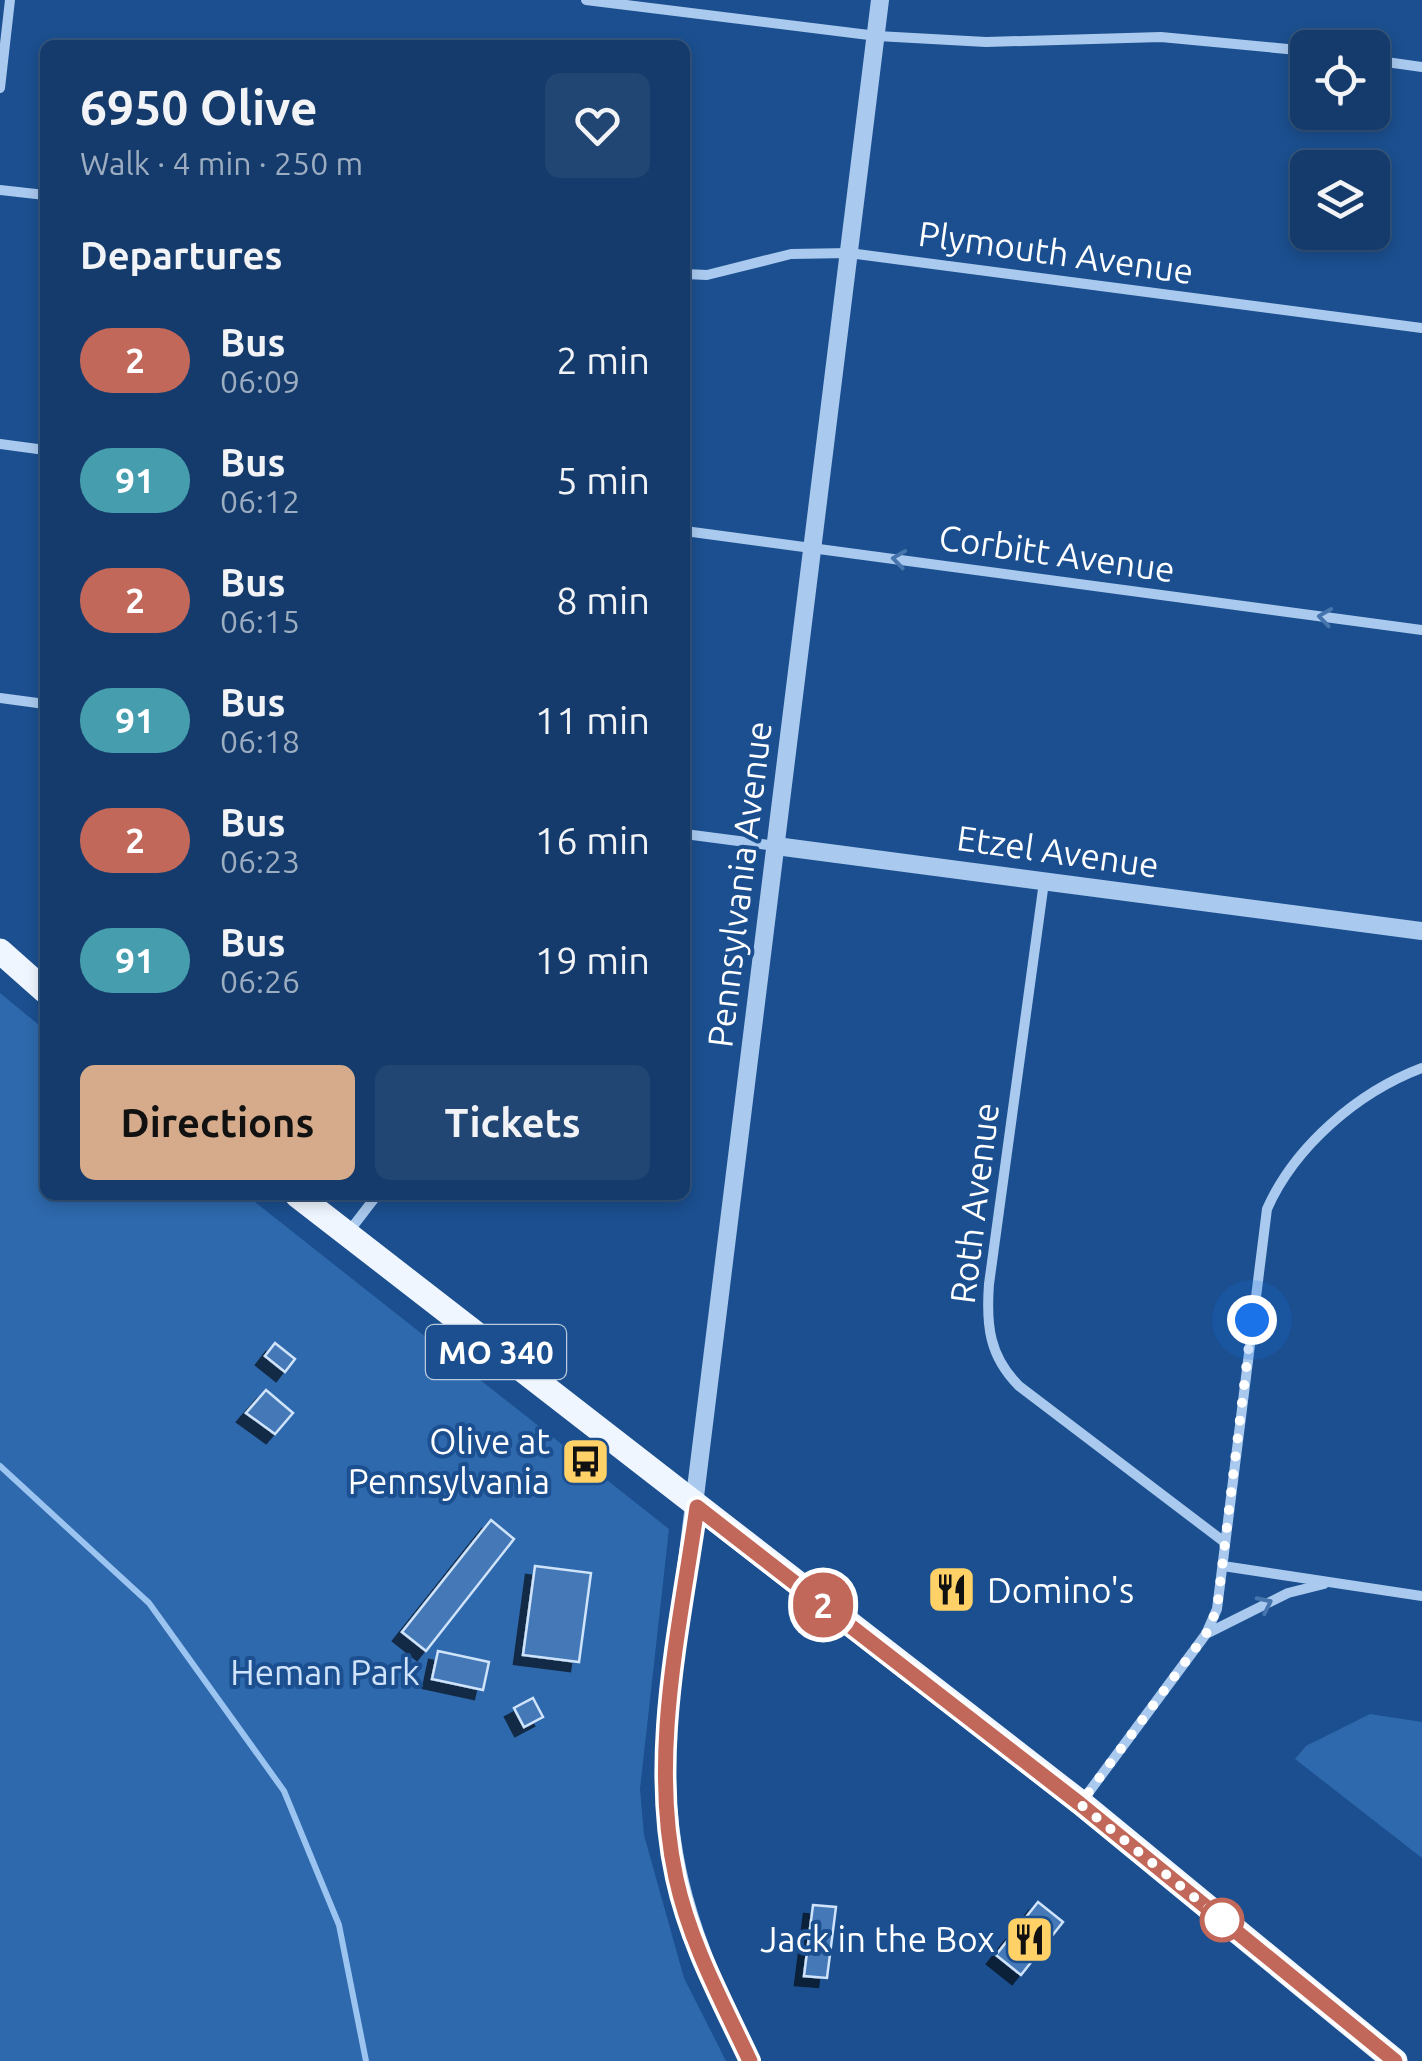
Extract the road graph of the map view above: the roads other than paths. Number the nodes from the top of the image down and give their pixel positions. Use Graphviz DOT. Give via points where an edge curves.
graph roads {
  1 [pos="10,0"];
  2 [pos="586,0"];
  3 [pos="880,0"];
  4 [pos="876,36"];
  5 [pos="1290,49"];
  6 [pos="1390,63"];
  7 [pos="1422,67"];
  8 [pos="0,88"];
  9 [pos="0,190"];
  10 [pos="40,194"];
  11 [pos="849,253"];
  12 [pos="690,274"];
  13 [pos="1422,328"];
  14 [pos="0,444"];
  15 [pos="40,449"];
  16 [pos="690,533"];
  17 [pos="812,548"];
  18 [pos="1422,630"];
  19 [pos="0,698"];
  20 [pos="40,703"];
  21 [pos="690,835"];
  22 [pos="776,846"];
  23 [pos="1044,882"];
  24 [pos="1422,932"];
  25 [pos="0,951"];
  26 [pos="40,986"];
  27 [pos="1422,1068"];
  28 [pos="304,1200"];
  29 [pos="373,1200"];
  30 [pos="346,1234"];
  31 [pos="697,1507"];
  32 [pos="1223,1541"];
  33 [pos="1224,1566"];
  34 [pos="1328,1583"];
  35 [pos="1422,1596"];
  36 [pos="1206,1634"];
  37 [pos="1080,1804"];
  38 [pos="750,2061"];
  39 [pos="1395,2061"];
  1 -- 8 [label="street"];
  2 -- 4 [label="street"];
  3 -- 4 [label="street, Pennsylvania Avenue"];
  4 -- 5 [label="street" via="986,42 1161,37"];
  4 -- 11 [label="street, Pennsylvania Avenue"];
  6 -- 7 [label="street"];
  9 -- 10 [label="street"];
  11 -- 12 [label="street, Plymouth Avenue" via="791,254"];
  11 -- 13 [label="street, Plymouth Avenue"];
  11 -- 17 [label="street, Pennsylvania Avenue"];
  14 -- 15 [label="street"];
  16 -- 17 [label="street, Corbitt Avenue"];
  18 -- 17 [label="street, Corbitt Avenue, one-way"];
  17 -- 22 [label="street, Pennsylvania Avenue"];
  19 -- 20 [label="street"];
  21 -- 22 [label="street, Etzel Avenue"];
  22 -- 23 [label="street, Etzel Avenue"];
  22 -- 31 [label="street, Pennsylvania Avenue"];
  23 -- 24 [label="street, Etzel Avenue"];
  23 -- 32 [label="street, Roth Avenue" via="988,1284 994,1354 1019,1386"];
  25 -- 26 [label="main road"];
  27 -- 32 [label="street" via="1368,1092 1282,1176 1268,1209"];
  28 -- 30 [label="main road, MO 340"];
  29 -- 30 [label="street"];
  30 -- 31 [label="main road, MO 340"];
  31 -- 37 [label="main road, MO 340"];
  31 -- 38 [label="street, Pennsylvania Avenue" via="667,1724 669,1822 690,1926"];
  32 -- 33 [label="street"];
  33 -- 34 [label="street"];
  33 -- 36 [label="street" via="1223,1592"];
  34 -- 35 [label="street"];
  36 -- 34 [label="street, one-way" via="1288,1593"];
  36 -- 37 [label="street"];
  37 -- 39 [label="main road, MO 340"];
}
